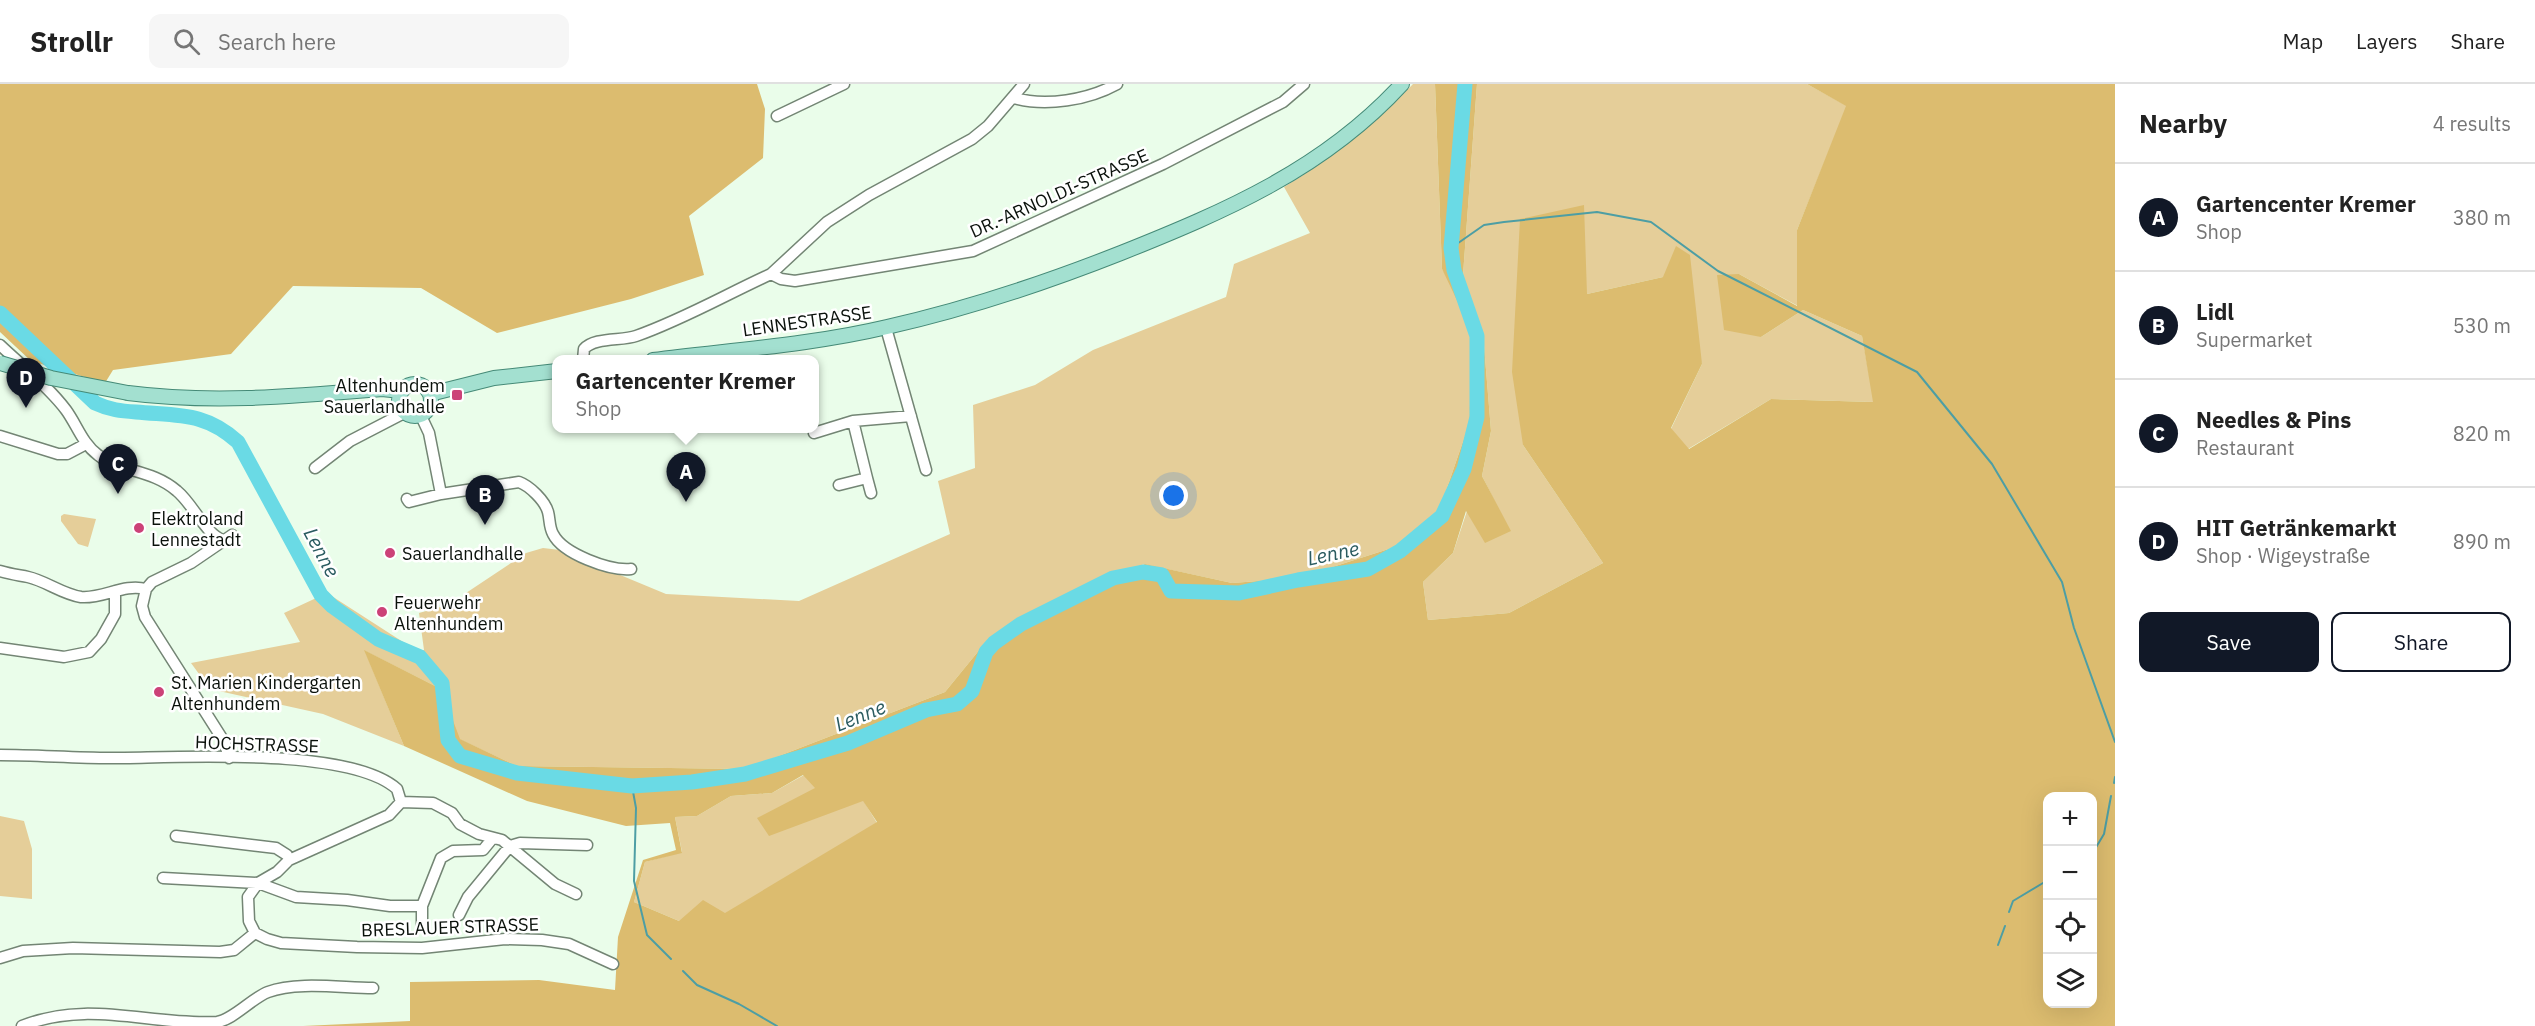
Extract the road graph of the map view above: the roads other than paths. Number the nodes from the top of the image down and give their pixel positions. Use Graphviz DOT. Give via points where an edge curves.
graph roads {
  1 [pos="844,84"];
  2 [pos="1024,84"];
  3 [pos="1118,84"];
  4 [pos="1304,84"];
  5 [pos="1402,84"];
  6 [pos="1014,98"];
  7 [pos="777,116"];
  8 [pos="771,274"];
  9 [pos="886,328"];
  10 [pos="0,345"];
  11 [pos="584,355"];
  12 [pos="694,355"];
  13 [pos="0,363"];
  14 [pos="552,372"];
  15 [pos="401,391"];
  16 [pos="430,394"];
  17 [pos="404,413"];
  18 [pos="421,416"];
  19 [pos="911,416"];
  20 [pos="853,422"];
  21 [pos="819,432"];
  22 [pos="0,436"];
  23 [pos="86,444"];
  24 [pos="315,468"];
  25 [pos="927,470"];
  26 [pos="867,478"];
  27 [pos="839,485"];
  28 [pos="871,493"];
  29 [pos="441,494"];
  30 [pos="407,499"];
  31 [pos="631,569"];
  32 [pos="0,571"];
  33 [pos="146,589"];
  34 [pos="115,591"];
  35 [pos="0,648"];
  36 [pos="0,755"];
  37 [pos="229,758"];
  38 [pos="401,802"];
  39 [pos="176,836"];
  40 [pos="492,838"];
  41 [pos="587,845"];
  42 [pos="510,846"];
  43 [pos="289,860"];
  44 [pos="163,878"];
  45 [pos="258,883"];
  46 [pos="576,894"];
  47 [pos="422,906"];
  48 [pos="459,915"];
  49 [pos="422,925"];
  50 [pos="255,933"];
  51 [pos="0,958"];
  52 [pos="613,964"];
  53 [pos="373,988"];
  54 [pos="22,1026"];
  1 -- 7 [label="street"];
  2 -- 6 [label="street"];
  3 -- 6 [label="street" via="1081,98 1032,103"];
  4 -- 8 [label="street, DR.-ARNOLDI-STRASSE" via="1282,102 1163,164 973,251 795,281"];
  5 -- 9 [label="main road, LENNESTRASSE" via="1365,122 1330,149 1248,198 1061,276"];
  6 -- 8 [label="street" via="972,139 868,195 827,222"];
  8 -- 11 [label="street" via="642,334 592,343"];
  9 -- 12 [label="main road, LENNESTRASSE"];
  9 -- 19 [label="street"];
  10 -- 23 [label="street" via="59,401"];
  13 -- 15 [label="main road, bridge" via="60,380 165,398"];
  14 -- 16 [label="main road" via="494,378"];
  15 -- 16 [label="main road" via="419,384"];
  15 -- 17 [label="main road" via="398,400"];
  16 -- 18 [label="main road" via="429,409"];
  17 -- 18 [label="main road"];
  17 -- 24 [label="street" via="350,441"];
  18 -- 29 [label="street" via="429,433"];
  19 -- 20 [label="street"];
  19 -- 25 [label="street"];
  20 -- 21 [label="street"];
  20 -- 26 [label="street"];
  22 -- 23 [label="street" via="58,454 67,454"];
  23 -- 33 [label="street" via="105,460 145,472 176,489 212,535 227,538"];
  26 -- 27 [label="street"];
  26 -- 28 [label="street"];
  29 -- 30 [label="street" via="409,502"];
  29 -- 31 [label="street" via="519,482 546,508 553,536 560,543 610,568"];
  32 -- 34 [label="street" via="82,597"];
  33 -- 34 [label="street"];
  33 -- 37 [label="street" via="144,617 225,743"];
  34 -- 35 [label="street" via="115,614 89,652 64,657"];
  36 -- 37 [label="street, HOCHSTRASSE"];
  37 -- 38 [label="street, HOCHSTRASSE" via="304,760 355,769 391,784"];
  38 -- 40 [label="street" via="433,803 452,813 460,824"];
  38 -- 43 [label="street" via="388,815"];
  39 -- 43 [label="street" via="276,848"];
  40 -- 42 [label="street"];
  40 -- 47 [label="street" via="483,850 453,852 441,858"];
  41 -- 42 [label="street"];
  42 -- 46 [label="street" via="555,884"];
  42 -- 48 [label="street" via="468,897"];
  43 -- 45 [label="street"];
  44 -- 45 [label="street"];
  45 -- 47 [label="street" via="296,897"];
  45 -- 50 [label="street" via="251,890 247,906"];
  47 -- 49 [label="street"];
  50 -- 51 [label="street" via="234,950 220,952 39,949"];
  50 -- 52 [label="street, BRESLAUER STRASSE" via="281,943 357,947 422,948 505,939 542,940 568,944"];
  53 -- 54 [label="street" via="279,989 219,1022 89,1013"];
}
